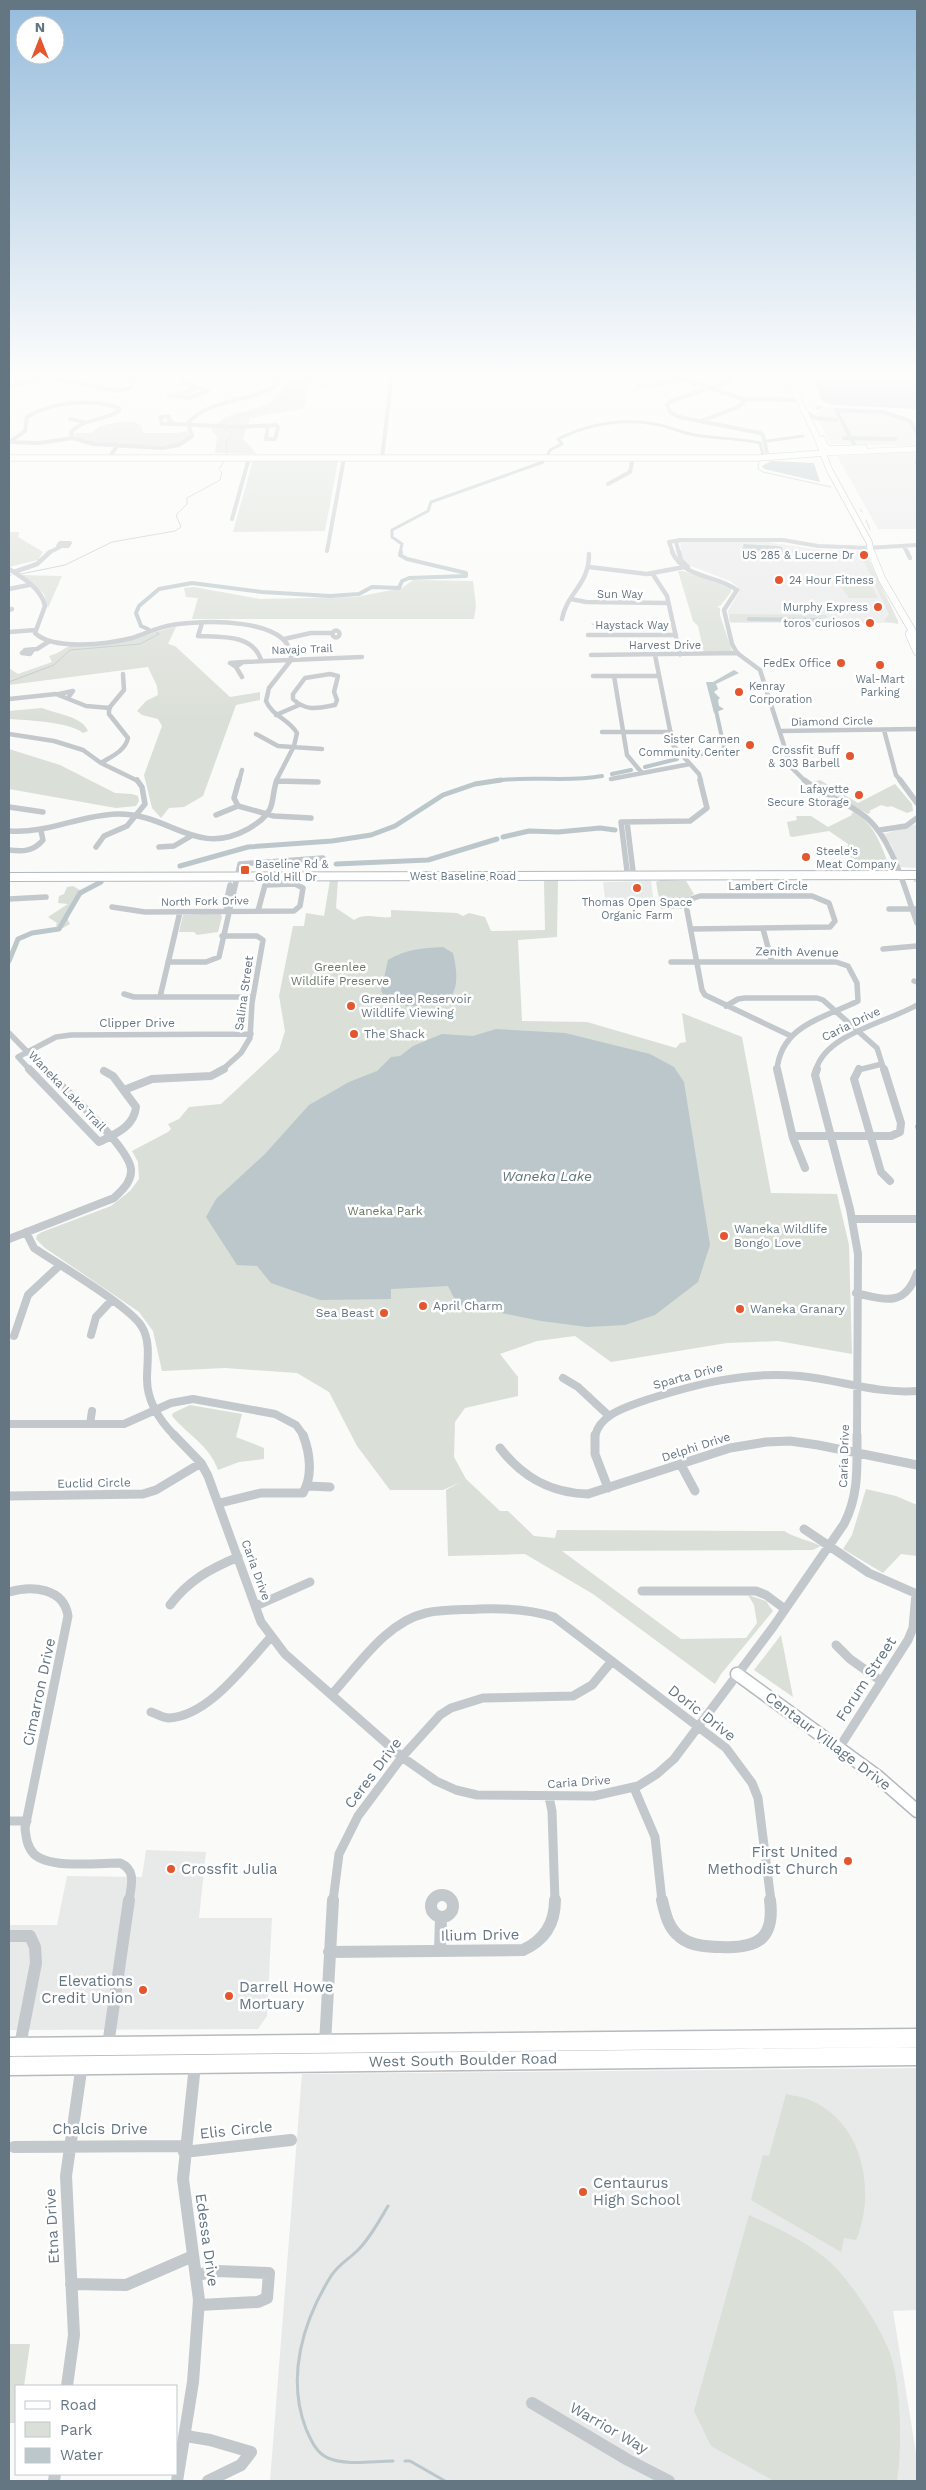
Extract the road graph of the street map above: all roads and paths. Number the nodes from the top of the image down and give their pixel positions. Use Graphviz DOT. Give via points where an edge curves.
graph roads {
  1 [pos="240,490"];
  2 [pos="338,490"];
  3 [pos="841,490"];
  4 [pos="232,519"];
  5 [pos="917,545"];
  6 [pos="60,547"];
  7 [pos="870,548"];
  8 [pos="904,548"];
  9 [pos="328,551"];
  10 [pos="589,554"];
  11 [pos="910,558"];
  12 [pos="589,567"];
  13 [pos="684,567"];
  14 [pos="11,571"];
  15 [pos="652,574"];
  16 [pos="29,585"];
  17 [pos="9,589"];
  18 [pos="571,600"];
  19 [pos="668,602"];
  20 [pos="902,614"];
  21 [pos="562,620"];
  22 [pos="202,623"];
  23 [pos="35,630"];
  24 [pos="9,632"];
  25 [pos="330,633"];
  26 [pos="588,635"];
  27 [pos="676,635"];
  28 [pos="284,639"];
  29 [pos="917,639"];
  30 [pos="48,642"];
  31 [pos="34,650"];
  32 [pos="917,652"];
  33 [pos="738,653"];
  34 [pos="591,655"];
  35 [pos="655,655"];
  36 [pos="680,655"];
  37 [pos="362,657"];
  38 [pos="261,660"];
  39 [pos="291,661"];
  40 [pos="123,674"];
  41 [pos="593,676"];
  42 [pos="614,676"];
  43 [pos="659,676"];
  44 [pos="242,677"];
  45 [pos="59,694"];
  46 [pos="68,698"];
  47 [pos="9,699"];
  48 [pos="299,705"];
  49 [pos="110,708"];
  50 [pos="325,708"];
  51 [pos="276,715"];
  52 [pos="329,717"];
  53 [pos="884,730"];
  54 [pos="917,730"];
  55 [pos="780,731"];
  56 [pos="602,732"];
  57 [pos="624,732"];
  58 [pos="671,732"];
  59 [pos="9,734"];
  60 [pos="256,734"];
  61 [pos="291,748"];
  62 [pos="322,749"];
  63 [pos="102,762"];
  64 [pos="690,764"];
  65 [pos="242,770"];
  66 [pos="642,773"];
  67 [pos="611,779"];
  68 [pos="277,781"];
  69 [pos="318,782"];
  70 [pos="917,803"];
  71 [pos="238,806"];
  72 [pos="9,807"];
  73 [pos="43,812"];
  74 [pos="267,814"];
  75 [pos="136,815"];
  76 [pos="216,815"];
  77 [pos="311,818"];
  78 [pos="917,818"];
  79 [pos="880,830"];
  80 [pos="9,831"];
  81 [pos="41,831"];
  82 [pos="191,836"];
  83 [pos="96,847"];
  84 [pos="159,847"];
  85 [pos="9,850"];
  86 [pos="323,858"];
  87 [pos="9,871"];
  88 [pos="917,871"];
  89 [pos="630,873"];
  90 [pos="898,873"];
  91 [pos="917,875"];
  92 [pos="9,876"];
  93 [pos="236,876"];
  94 [pos="46,897"];
  95 [pos="9,899"];
  96 [pos="112,907"];
  97 [pos="889,909"];
  98 [pos="914,909"];
  99 [pos="258,911"];
  100 [pos="180,912"];
  101 [pos="227,912"];
  102 [pos="917,923"];
  103 [pos="691,929"];
  104 [pos="763,929"];
  105 [pos="222,936"];
  106 [pos="917,946"];
  107 [pos="883,949"];
  108 [pos="168,962"];
  109 [pos="671,962"];
  110 [pos="697,962"];
  111 [pos="772,962"];
  112 [pos="124,994"];
  113 [pos="160,997"];
  114 [pos="253,997"];
  115 [pos="726,1006"];
  116 [pos="915,1009"];
  117 [pos="837,1011"];
  118 [pos="861,1032"];
  119 [pos="9,1033"];
  120 [pos="251,1034"];
  121 [pos="791,1036"];
  122 [pos="28,1051"];
  123 [pos="882,1064"];
  124 [pos="104,1071"];
  125 [pos="124,1090"];
  126 [pos="110,1136"];
  127 [pos="793,1136"];
  128 [pos="831,1136"];
  129 [pos="870,1136"];
  130 [pos="805,1168"];
  131 [pos="890,1181"];
  132 [pos="852,1219"];
  133 [pos="917,1219"];
  134 [pos="26,1232"];
  135 [pos="9,1239"];
  136 [pos="59,1266"];
  137 [pos="917,1273"];
  138 [pos="856,1293"];
  139 [pos="111,1301"];
  140 [pos="91,1335"];
  141 [pos="14,1336"];
  142 [pos="563,1378"];
  143 [pos="857,1386"];
  144 [pos="917,1391"];
  145 [pos="92,1411"];
  146 [pos="155,1412"];
  147 [pos="608,1415"];
  148 [pos="9,1424"];
  149 [pos="90,1424"];
  150 [pos="500,1448"];
  151 [pos="857,1452"];
  152 [pos="201,1463"];
  153 [pos="681,1465"];
  154 [pos="917,1465"];
  155 [pos="308,1486"];
  156 [pos="330,1487"];
  157 [pos="608,1488"];
  158 [pos="695,1491"];
  159 [pos="9,1496"];
  160 [pos="220,1503"];
  161 [pos="804,1529"];
  162 [pos="829,1546"];
  163 [pos="238,1557"];
  164 [pos="310,1582"];
  165 [pos="642,1591"];
  166 [pos="9,1592"];
  167 [pos="917,1594"];
  168 [pos="170,1605"];
  169 [pos="256,1606"];
  170 [pos="785,1609"];
  171 [pos="271,1637"];
  172 [pos="836,1645"];
  173 [pos="612,1661"];
  174 [pos="737,1674"];
  175 [pos="881,1681"];
  176 [pos="332,1694"];
  177 [pos="151,1712"];
  178 [pos="698,1728"];
  179 [pos="839,1748"];
  180 [pos="402,1757"];
  181 [pos="634,1788"];
  182 [pos="549,1797"];
  183 [pos="916,1807"];
  184 [pos="9,1821"];
  185 [pos="27,1821"];
  186 [pos="442,1918"];
  187 [pos="9,1936"];
  188 [pos="440,1951"];
  189 [pos="329,1952"];
  190 [pos="917,2038"];
  191 [pos="325,2044"];
  192 [pos="108,2045"];
  193 [pos="198,2046"];
  194 [pos="14,2047"];
  195 [pos="917,2056"];
  196 [pos="82,2064"];
  197 [pos="196,2064"];
  198 [pos="12,2066"];
  199 [pos="291,2140"];
  200 [pos="70,2145"];
  201 [pos="14,2147"];
  202 [pos="185,2149"];
  203 [pos="193,2256"];
  204 [pos="198,2275"];
  205 [pos="71,2284"];
  206 [pos="199,2305"];
  207 [pos="67,2385"];
  208 [pos="532,2403"];
  209 [pos="186,2436"];
  210 [pos="179,2466"];
  211 [pos="208,2481"];
  212 [pos="669,2481"];
  1 -- 4 [label="street"];
  2 -- 9 [label="street"];
  3 -- 7 [label="main road"];
  5 -- 8 [label="street"];
  6 -- 14 [label="street" via="37,564"];
  7 -- 8 [label="street"];
  7 -- 13 [label="street" via="817,548 760,540 680,540 676,543"];
  7 -- 20 [label="main road"];
  8 -- 11 [label="street"];
  10 -- 12 [label="street"];
  12 -- 15 [label="street"];
  12 -- 18 [label="street" via="580,589"];
  13 -- 15 [label="street"];
  13 -- 33 [label="street" via="736,590 724,612"];
  14 -- 16 [label="street"];
  15 -- 19 [label="street"];
  16 -- 17 [label="street"];
  16 -- 23 [label="street" via="45,603"];
  18 -- 19 [label="street, Sun Way"];
  18 -- 21 [label="street" via="563,608"];
  19 -- 27 [label="street"];
  20 -- 29 [label="main road"];
  20 -- 32 [label="main road"];
  22 -- 28 [label="street" via="248,625"];
  22 -- 30 [label="street" via="169,625 117,640"];
  22 -- 38 [label="street" via="198,636 235,638 249,643 258,650"];
  23 -- 24 [label="street"];
  23 -- 30 [label="street" via="36,636"];
  25 -- 28 [label="street"];
  26 -- 27 [label="street, Haystack Way"];
  27 -- 36 [label="street"];
  28 -- 39 [label="street" via="292,651"];
  30 -- 31 [label="street"];
  33 -- 36 [label="street, Harvest Drive"];
  33 -- 55 [label="street" via="760,670"];
  34 -- 35 [label="street, Harvest Drive"];
  35 -- 36 [label="street, Harvest Drive"];
  35 -- 43 [label="street"];
  37 -- 39 [label="street, Navajo Trail"];
  38 -- 39 [label="street, Navajo Trail"];
  38 -- 44 [label="street, Navajo Trail" via="230,663 236,666"];
  39 -- 51 [label="street" via="265,695 267,705"];
  40 -- 49 [label="street" via="124,690"];
  41 -- 42 [label="street"];
  42 -- 43 [label="street"];
  42 -- 57 [label="street"];
  43 -- 58 [label="street"];
  45 -- 46 [label="street"];
  45 -- 46 [label="street" via="74,691"];
  45 -- 47 [label="street"];
  46 -- 49 [label="street" via="86,706"];
  48 -- 50 [label="street"];
  48 -- 50 [label="street" via="292,697 302,680 310,676 338,676 334,692 337,702"];
  48 -- 51 [label="street"];
  49 -- 63 [label="street" via="111,718 126,730 128,738 122,752"];
  50 -- 52 [label="street"];
  51 -- 61 [label="street" via="296,729"];
  53 -- 54 [label="street, Diamond Circle"];
  53 -- 55 [label="street, Diamond Circle"];
  53 -- 70 [label="street" via="896,775"];
  55 -- 79 [label="street" via="795,772 864,815"];
  56 -- 57 [label="street"];
  57 -- 58 [label="street"];
  57 -- 66 [label="street" via="628,756"];
  58 -- 64 [label="street" via="673,745"];
  59 -- 63 [label="street" via="78,747"];
  60 -- 61 [label="street" via="272,745"];
  61 -- 62 [label="street"];
  61 -- 68 [label="street"];
  63 -- 75 [label="street" via="132,777 142,787 146,801"];
  64 -- 66 [label="street"];
  64 -- 89 [label="street" via="701,779 707,808 690,821 620,824"];
  65 -- 71 [label="street" via="234,798"];
  66 -- 67 [label="street"];
  68 -- 69 [label="street"];
  68 -- 74 [label="street"];
  71 -- 74 [label="street"];
  71 -- 76 [label="street"];
  72 -- 73 [label="street"];
  74 -- 77 [label="street"];
  74 -- 82 [label="street" via="230,838 208,840"];
  75 -- 81 [label="street" via="105,815"];
  75 -- 82 [label="street" via="157,820"];
  75 -- 83 [label="street" via="127,826 104,836"];
  78 -- 79 [label="street" via="906,826"];
  79 -- 90 [label="street"];
  80 -- 81 [label="street"];
  81 -- 85 [label="street" via="43,840 35,848"];
  82 -- 84 [label="street" via="174,846"];
  86 -- 93 [label="street" via="243,863"];
  87 -- 93 [label="main road, West Baseline Road"];
  88 -- 90 [label="main road, West Baseline Road"];
  89 -- 90 [label="main road, West Baseline Road"];
  89 -- 93 [label="main road, West Baseline Road"];
  90 -- 91 [label="main road, West Baseline Road"];
  90 -- 98 [label="street"];
  92 -- 93 [label="main road, West Baseline Road"];
  93 -- 101 [label="street"];
  94 -- 95 [label="street"];
  96 -- 100 [label="street, North Fork Drive"];
  97 -- 98 [label="street"];
  98 -- 102 [label="street"];
  99 -- 99 [label="street, North Fork Drive" via="298,909 303,888 301,885 270,884 263,887"];
  99 -- 101 [label="street, North Fork Drive"];
  100 -- 101 [label="street, North Fork Drive"];
  100 -- 108 [label="street"];
  101 -- 105 [label="street"];
  103 -- 104 [label="street, Lambert Circle"];
  103 -- 104 [label="street, Lambert Circle" via="686,904 691,898 700,896 819,897 829,903 835,921 824,928"];
  103 -- 110 [label="street, Lambert Circle"];
  104 -- 111 [label="street"];
  105 -- 108 [label="street" via="216,960"];
  105 -- 114 [label="street, Salina Street" via="257,936 263,940"];
  106 -- 107 [label="street"];
  108 -- 113 [label="street"];
  109 -- 110 [label="street, Zenith Avenue"];
  110 -- 111 [label="street, Zenith Avenue"];
  110 -- 115 [label="street, Lambert Circle" via="705,995"];
  111 -- 117 [label="street, Zenith Avenue" via="836,962 848,966 860,998"];
  112 -- 113 [label="street"];
  113 -- 114 [label="street"];
  114 -- 120 [label="street, Salina Street"];
  115 -- 117 [label="street" via="738,998 810,998 824,1000"];
  115 -- 121 [label="street, Lambert Circle"];
  116 -- 118 [label="street, Caria Drive"];
  117 -- 118 [label="street"];
  117 -- 121 [label="street, Zenith Avenue" via="807,1024"];
  118 -- 123 [label="street" via="877,1048"];
  118 -- 128 [label="street, Caria Drive" via="828,1047 815,1067"];
  119 -- 122 [label="street, Waneka Lake Trail"];
  120 -- 122 [label="street, Clipper Drive" via="71,1035"];
  120 -- 125 [label="street, Salina Street" via="238,1056 211,1076 160,1077"];
  121 -- 127 [label="street, Zenith Avenue" via="780,1051 777,1073"];
  122 -- 126 [label="street, Waneka Lake Trail"];
  122 -- 126 [label="street, Waneka Lake Trail" via="20,1055 19,1060 73,1117 99,1142"];
  123 -- 129 [label="street" via="859,1068 854,1079"];
  123 -- 129 [label="street" via="901,1123 900,1132 891,1136"];
  124 -- 125 [label="street" via="113,1076"];
  125 -- 126 [label="street" via="136,1107 136,1113 128,1125"];
  126 -- 134 [label="street, Waneka Lake Trail" via="131,1167 127,1184 121,1192 106,1203"];
  127 -- 128 [label="street"];
  127 -- 130 [label="street, Zenith Avenue" via="797,1154"];
  128 -- 129 [label="street"];
  128 -- 132 [label="street, Caria Drive"];
  129 -- 131 [label="street" via="881,1172"];
  132 -- 133 [label="street"];
  132 -- 138 [label="street, Caria Drive" via="858,1254"];
  134 -- 135 [label="street, Waneka Lake Trail"];
  134 -- 136 [label="street, Caria Drive" via="34,1248"];
  136 -- 139 [label="street, Caria Drive"];
  136 -- 141 [label="street" via="28,1295"];
  137 -- 138 [label="street" via="908,1292 902,1296 886,1298"];
  138 -- 143 [label="street, Caria Drive"];
  139 -- 140 [label="street" via="96,1317"];
  139 -- 146 [label="street, Caria Drive" via="136,1319 146,1336 150,1356 147,1382"];
  142 -- 147 [label="street" via="578,1387"];
  143 -- 144 [label="street, Sparta Drive"];
  143 -- 147 [label="street, Sparta Drive" via="802,1376 743,1376 691,1386"];
  143 -- 151 [label="street, Caria Drive"];
  145 -- 149 [label="street"];
  146 -- 149 [label="street" via="124,1424"];
  146 -- 152 [label="street, Caria Drive"];
  146 -- 155 [label="street" via="195,1399 281,1416 300,1428 306,1438"];
  147 -- 157 [label="street" via="596,1431 594,1443 596,1463"];
  148 -- 149 [label="street"];
  150 -- 157 [label="street, Delphi Drive" via="510,1462 544,1486 573,1494 588,1494"];
  151 -- 153 [label="street, Delphi Drive" via="790,1442 766,1442 730,1448"];
  151 -- 154 [label="street, Delphi Drive"];
  151 -- 162 [label="street, Caria Drive" via="852,1508"];
  152 -- 159 [label="street, Euclid Circle" via="156,1490 142,1494"];
  152 -- 160 [label="street, Caria Drive"];
  153 -- 157 [label="street, Delphi Drive"];
  153 -- 158 [label="street"];
  155 -- 156 [label="street"];
  155 -- 160 [label="street" via="303,1493 261,1493"];
  160 -- 163 [label="street, Caria Drive"];
  161 -- 162 [label="street"];
  162 -- 167 [label="street" via="869,1573"];
  162 -- 170 [label="street, Caria Drive"];
  163 -- 168 [label="street" via="194,1577"];
  163 -- 169 [label="street, Caria Drive"];
  164 -- 169 [label="street"];
  165 -- 170 [label="street" via="756,1591"];
  166 -- 185 [label="street, Cimarron Drive" via="54,1592 65,1602 69,1617"];
  167 -- 175 [label="street, Forum Street" via="913,1628"];
  169 -- 171 [label="street, Caria Drive"];
  170 -- 174 [label="street, Caria Drive"];
  171 -- 176 [label="street, Caria Drive" via="284,1654"];
  171 -- 177 [label="street" via="209,1701 193,1712 167,1718"];
  172 -- 175 [label="street"];
  173 -- 176 [label="street, Doric Drive" via="554,1617 538,1611 522,1608 434,1611 418,1615 396,1629"];
  173 -- 178 [label="street, Doric Drive"];
  173 -- 180 [label="street, Ceres Drive" via="592,1685 572,1696 483,1698 451,1708 440,1715"];
  174 -- 178 [label="street, Caria Drive"];
  174 -- 179 [label="main road, Centaur Village Drive"];
  175 -- 179 [label="street, Forum Street"];
  176 -- 180 [label="street, Caria Drive"];
  178 -- 181 [label="street, Caria Drive" via="674,1759"];
  178 -- 181 [label="street, Doric Drive" via="726,1748 752,1783 758,1798 772,1913 771,1925 759,1941 748,1948 698,1947 675,1933 664,1912 657,1845 651,1822"];
  179 -- 183 [label="main road, Centaur Village Drive"];
  180 -- 182 [label="street, Caria Drive" via="436,1781 456,1790 486,1796"];
  180 -- 189 [label="street, Ceres Drive" via="358,1816 339,1854"];
  181 -- 182 [label="street, Caria Drive" via="594,1796"];
  182 -- 188 [label="street, Ilium Drive" via="555,1913 545,1937 523,1950"];
  184 -- 185 [label="street"];
  185 -- 192 [label="street, Cimarron Drive" via="29,1848 36,1857 49,1864 120,1863 131,1870"];
  186 -- 188 [label="street"];
  187 -- 194 [label="street" via="30,1936 36,1963"];
  188 -- 189 [label="street, Ilium Drive"];
  189 -- 191 [label="street, Ceres Drive"];
  190 -- 191 [label="main road, West South Boulder Road"];
  191 -- 193 [label="main road, West South Boulder Road"];
  192 -- 193 [label="main road, West South Boulder Road"];
  192 -- 194 [label="main road, West South Boulder Road"];
  193 -- 197 [label="street, Edessa Drive"];
  194 -- 198 [label="street"];
  195 -- 197 [label="main road, West South Boulder Road"];
  196 -- 197 [label="main road, West South Boulder Road"];
  196 -- 198 [label="main road, West South Boulder Road"];
  196 -- 200 [label="street, Etna Drive"];
  197 -- 202 [label="street, Edessa Drive"];
  199 -- 202 [label="street, Elis Circle"];
  200 -- 201 [label="street, Chalcis Drive"];
  200 -- 202 [label="street, Chalcis Drive"];
  200 -- 205 [label="street, Etna Drive" via="66,2176"];
  202 -- 203 [label="street, Edessa Drive" via="183,2179"];
  203 -- 204 [label="street, Edessa Drive"];
  203 -- 205 [label="street" via="126,2285"];
  204 -- 206 [label="street, Edessa Drive"];
  204 -- 206 [label="street" via="217,2271 269,2273 267,2298 258,2302"];
  205 -- 207 [label="street, Etna Drive" via="74,2335"];
  206 -- 209 [label="street, Edessa Drive"];
  208 -- 212 [label="street, Warrior Way"];
  209 -- 210 [label="street, Edessa Drive"];
  209 -- 211 [label="street" via="251,2452 241,2465"];
}
